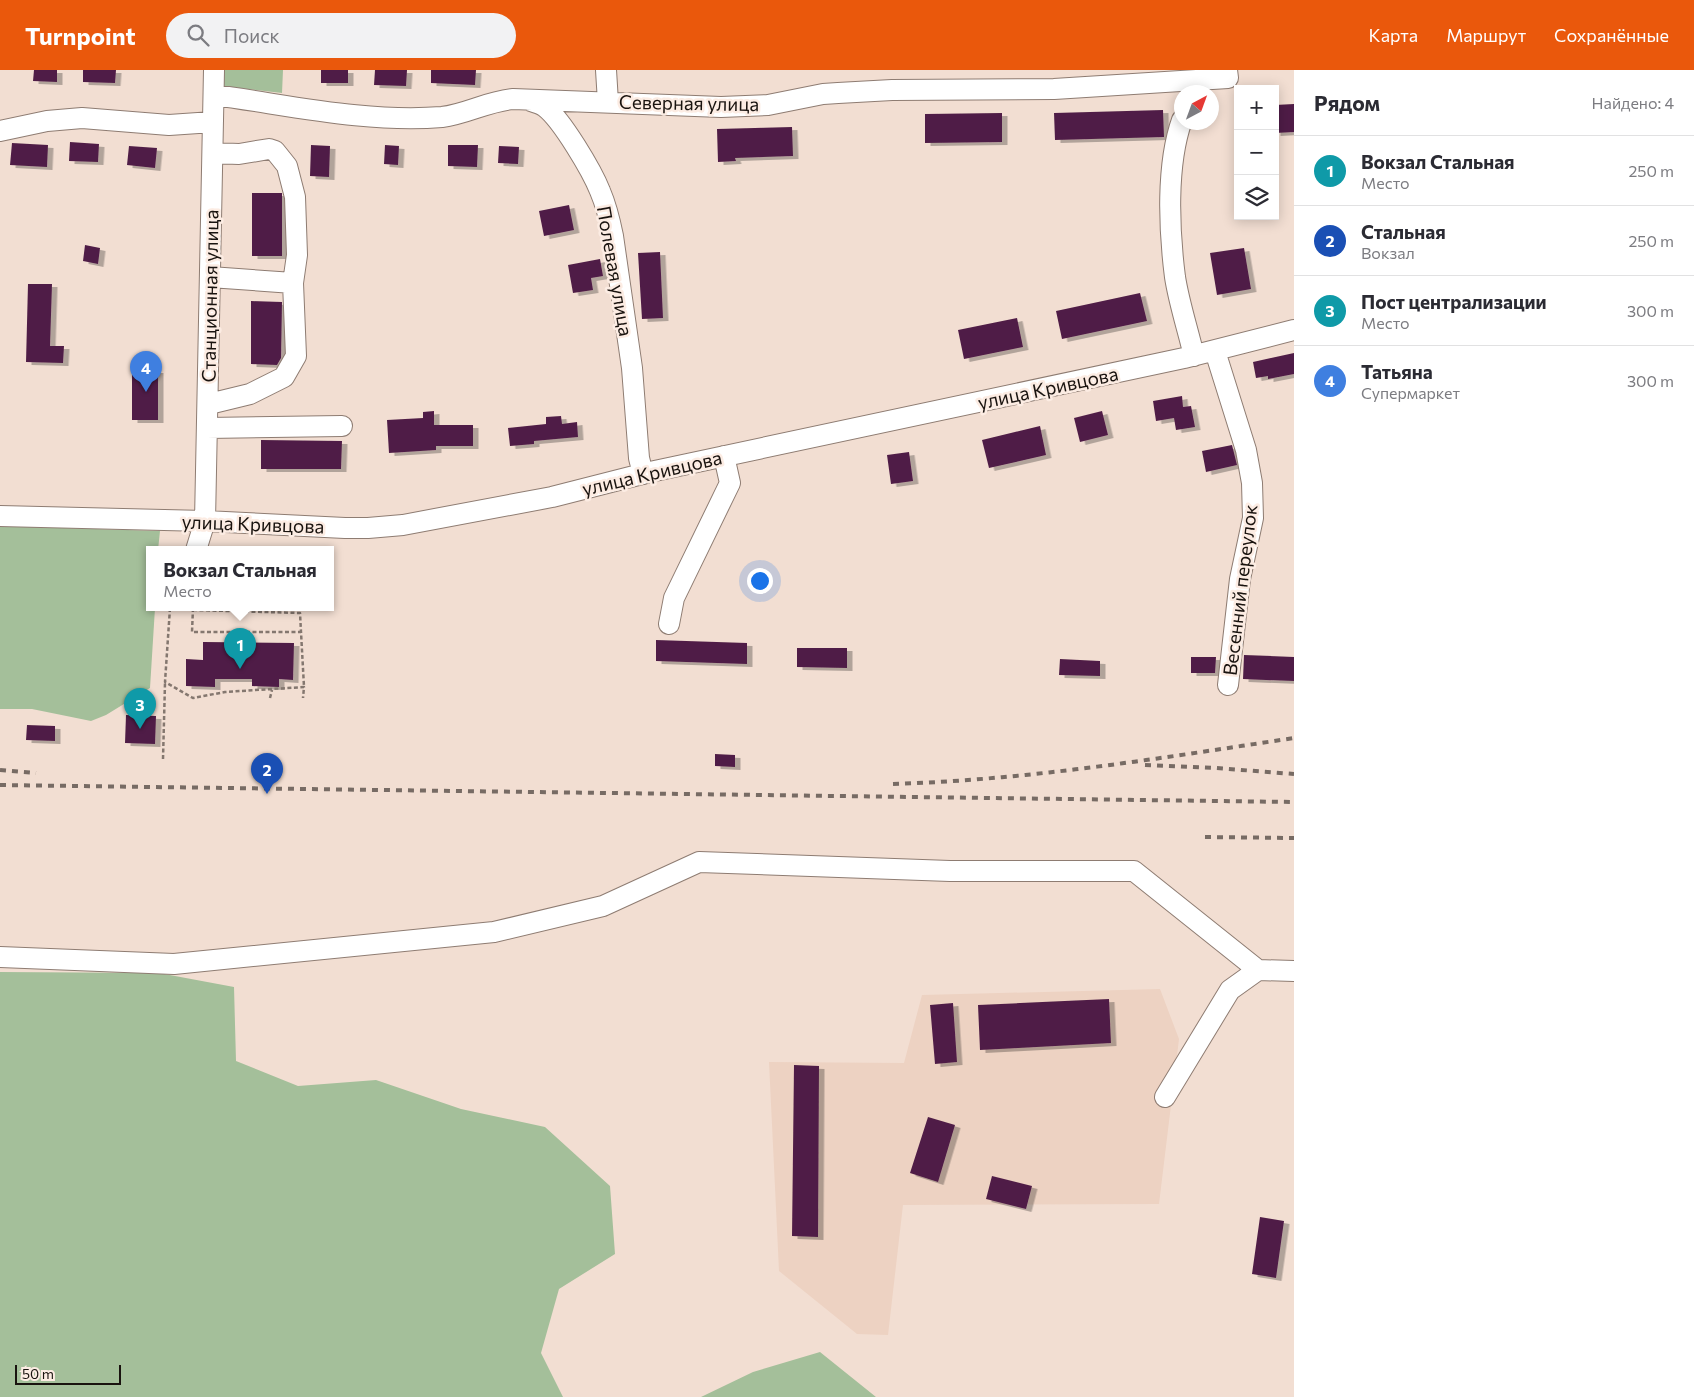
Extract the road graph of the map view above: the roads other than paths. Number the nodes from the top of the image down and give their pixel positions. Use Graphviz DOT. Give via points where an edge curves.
graph roads {
  1 [pos="214,70"];
  2 [pos="606,70"];
  3 [pos="1228,74"];
  4 [pos="1198,85"];
  5 [pos="1174,86"];
  6 [pos="214,94"];
  7 [pos="524,99"];
  8 [pos="608,102"];
  9 [pos="213,122"];
  10 [pos="1180,130"];
  11 [pos="0,131"];
  12 [pos="213,153"];
  13 [pos="210,277"];
  14 [pos="292,283"];
  15 [pos="1294,330"];
  16 [pos="1215,350"];
  17 [pos="1194,356"];
  18 [pos="209,404"];
  19 [pos="342,426"];
  20 [pos="208,428"];
  21 [pos="724,456"];
  22 [pos="643,474"];
  23 [pos="0,516"];
  24 [pos="205,521"];
  25 [pos="197,546"];
  26 [pos="669,624"];
  27 [pos="1228,685"];
  28 [pos="0,957"];
  29 [pos="1258,970"];
  30 [pos="1294,971"];
  31 [pos="1165,1097"];
  1 -- 6 [label="street, Станционная улица"];
  2 -- 8 [label="street"];
  3 -- 4 [label="street, Северная улица"];
  5 -- 8 [label="street, Северная улица" via="892,90 823,94 748,106"];
  6 -- 7 [label="street, Северная улица" via="285,106 411,118 463,113 502,100"];
  6 -- 9 [label="street, Станционная улица"];
  7 -- 8 [label="street, Северная улица"];
  7 -- 22 [label="street, Полевая улица" via="539,103 556,118 597,183 606,208 630,358"];
  9 -- 11 [label="street" via="169,125 69,118"];
  9 -- 12 [label="street, Станционная улица"];
  10 -- 17 [label="street" via="1172,161 1171,218 1176,277"];
  12 -- 13 [label="street, Станционная улица"];
  12 -- 14 [label="street" via="275,151 287,166 295,197 297,255"];
  13 -- 14 [label="street"];
  13 -- 18 [label="street, Станционная улица"];
  14 -- 18 [label="street" via="296,356 284,377 250,394"];
  15 -- 16 [label="street, улица Кривцова"];
  16 -- 17 [label="street, улица Кривцова"];
  16 -- 27 [label="street, Весенний переулок" via="1246,450 1252,483 1252,518 1240,579"];
  17 -- 21 [label="street, улица Кривцова"];
  18 -- 20 [label="street, Станционная улица"];
  19 -- 20 [label="street"];
  20 -- 24 [label="street, Станционная улица"];
  21 -- 22 [label="street, улица Кривцова"];
  21 -- 26 [label="street" via="730,483 674,598"];
  22 -- 24 [label="street, улица Кривцова" via="552,497 403,525 345,528"];
  23 -- 24 [label="street, улица Кривцова"];
  24 -- 25 [label="street, Станционная улица"];
  28 -- 29 [label="street" via="174,964 494,932 603,906 699,862 950,871 1134,871"];
  29 -- 30 [label="street"];
  29 -- 31 [label="street" via="1230,990"];
}
